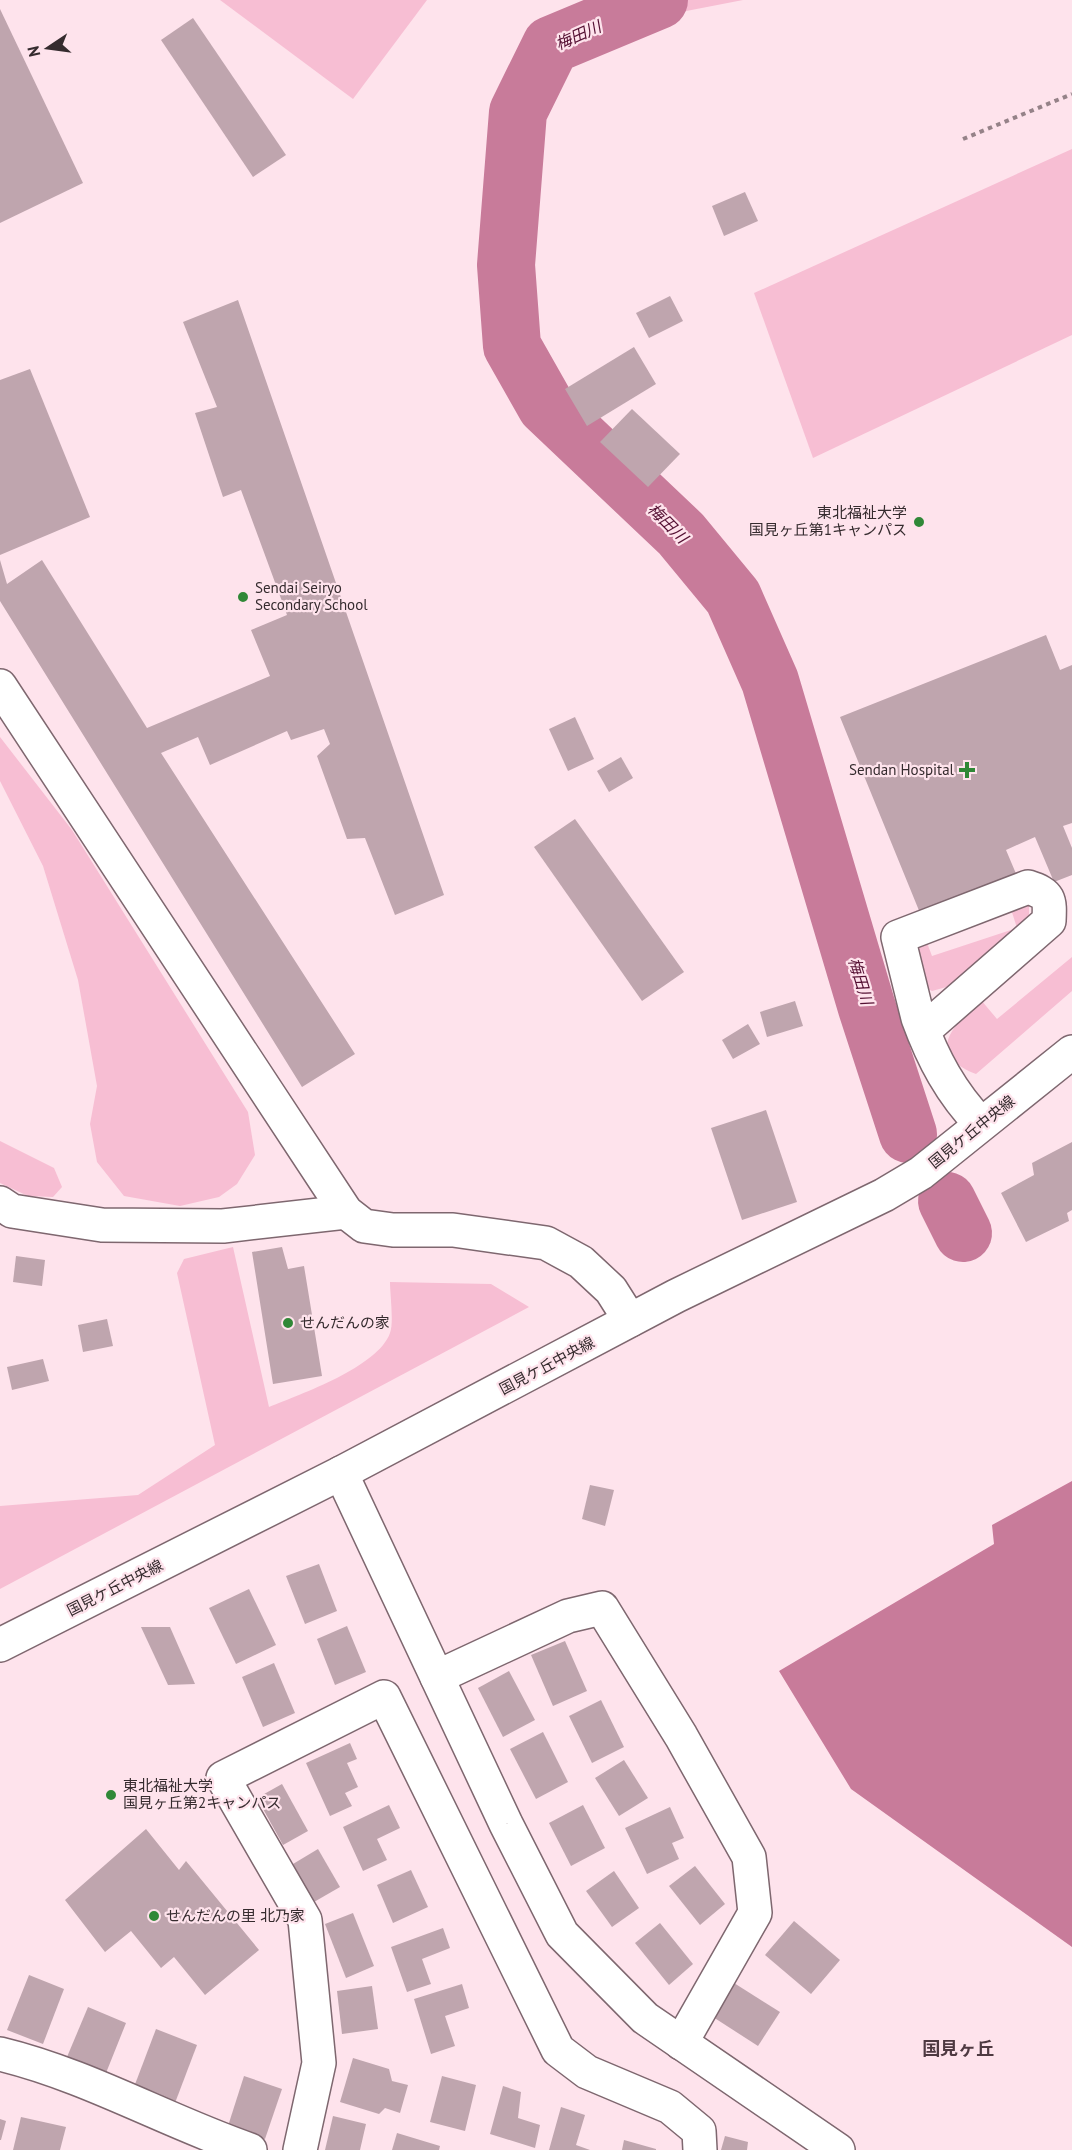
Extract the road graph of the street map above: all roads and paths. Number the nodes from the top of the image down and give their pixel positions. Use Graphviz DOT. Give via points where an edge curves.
graph roads {
  1 [pos="1072,94"];
  2 [pos="963,139"];
  3 [pos="0,686"];
  4 [pos="923,1030"];
  5 [pos="1072,1052"];
  6 [pos="981,1124"];
  7 [pos="0,1203"];
  8 [pos="346,1212"];
  9 [pos="630,1320"];
  10 [pos="341,1473"];
  11 [pos="0,1645"];
  12 [pos="437,1677"];
  13 [pos="681,2043"];
  14 [pos="0,2054"];
  15 [pos="250,2150"];
  16 [pos="300,2150"];
  17 [pos="700,2150"];
  18 [pos="838,2150"];
  1 -- 2 [label="path"];
  3 -- 8 [label="street"];
  4 -- 4 [label="street" via="898,937 1028,887 1043,892 1050,902 1049,921"];
  4 -- 6 [label="street" via="935,1062 960,1103"];
  5 -- 6 [label="street, 国見ケ丘中央線"];
  6 -- 9 [label="street, 国見ケ丘中央線" via="921,1173 884,1195"];
  7 -- 8 [label="street" via="12,1211 113,1225 223,1227"];
  8 -- 9 [label="street" via="364,1226 453,1230 546,1243 581,1262 611,1290"];
  9 -- 10 [label="street, 国見ケ丘中央線"];
  10 -- 11 [label="street, 国見ケ丘中央線"];
  10 -- 12 [label="street"];
  12 -- 13 [label="street" via="562,1934 645,2018"];
  12 -- 13 [label="street" via="568,1616 602,1608 749,1857 755,1913"];
  13 -- 18 [label="street"];
  14 -- 15 [label="street" via="39,2064"];
  16 -- 17 [label="street" via="319,2063 305,1920 224,1778 384,1697 558,2050 587,2072 670,2107 699,2131"];
}
